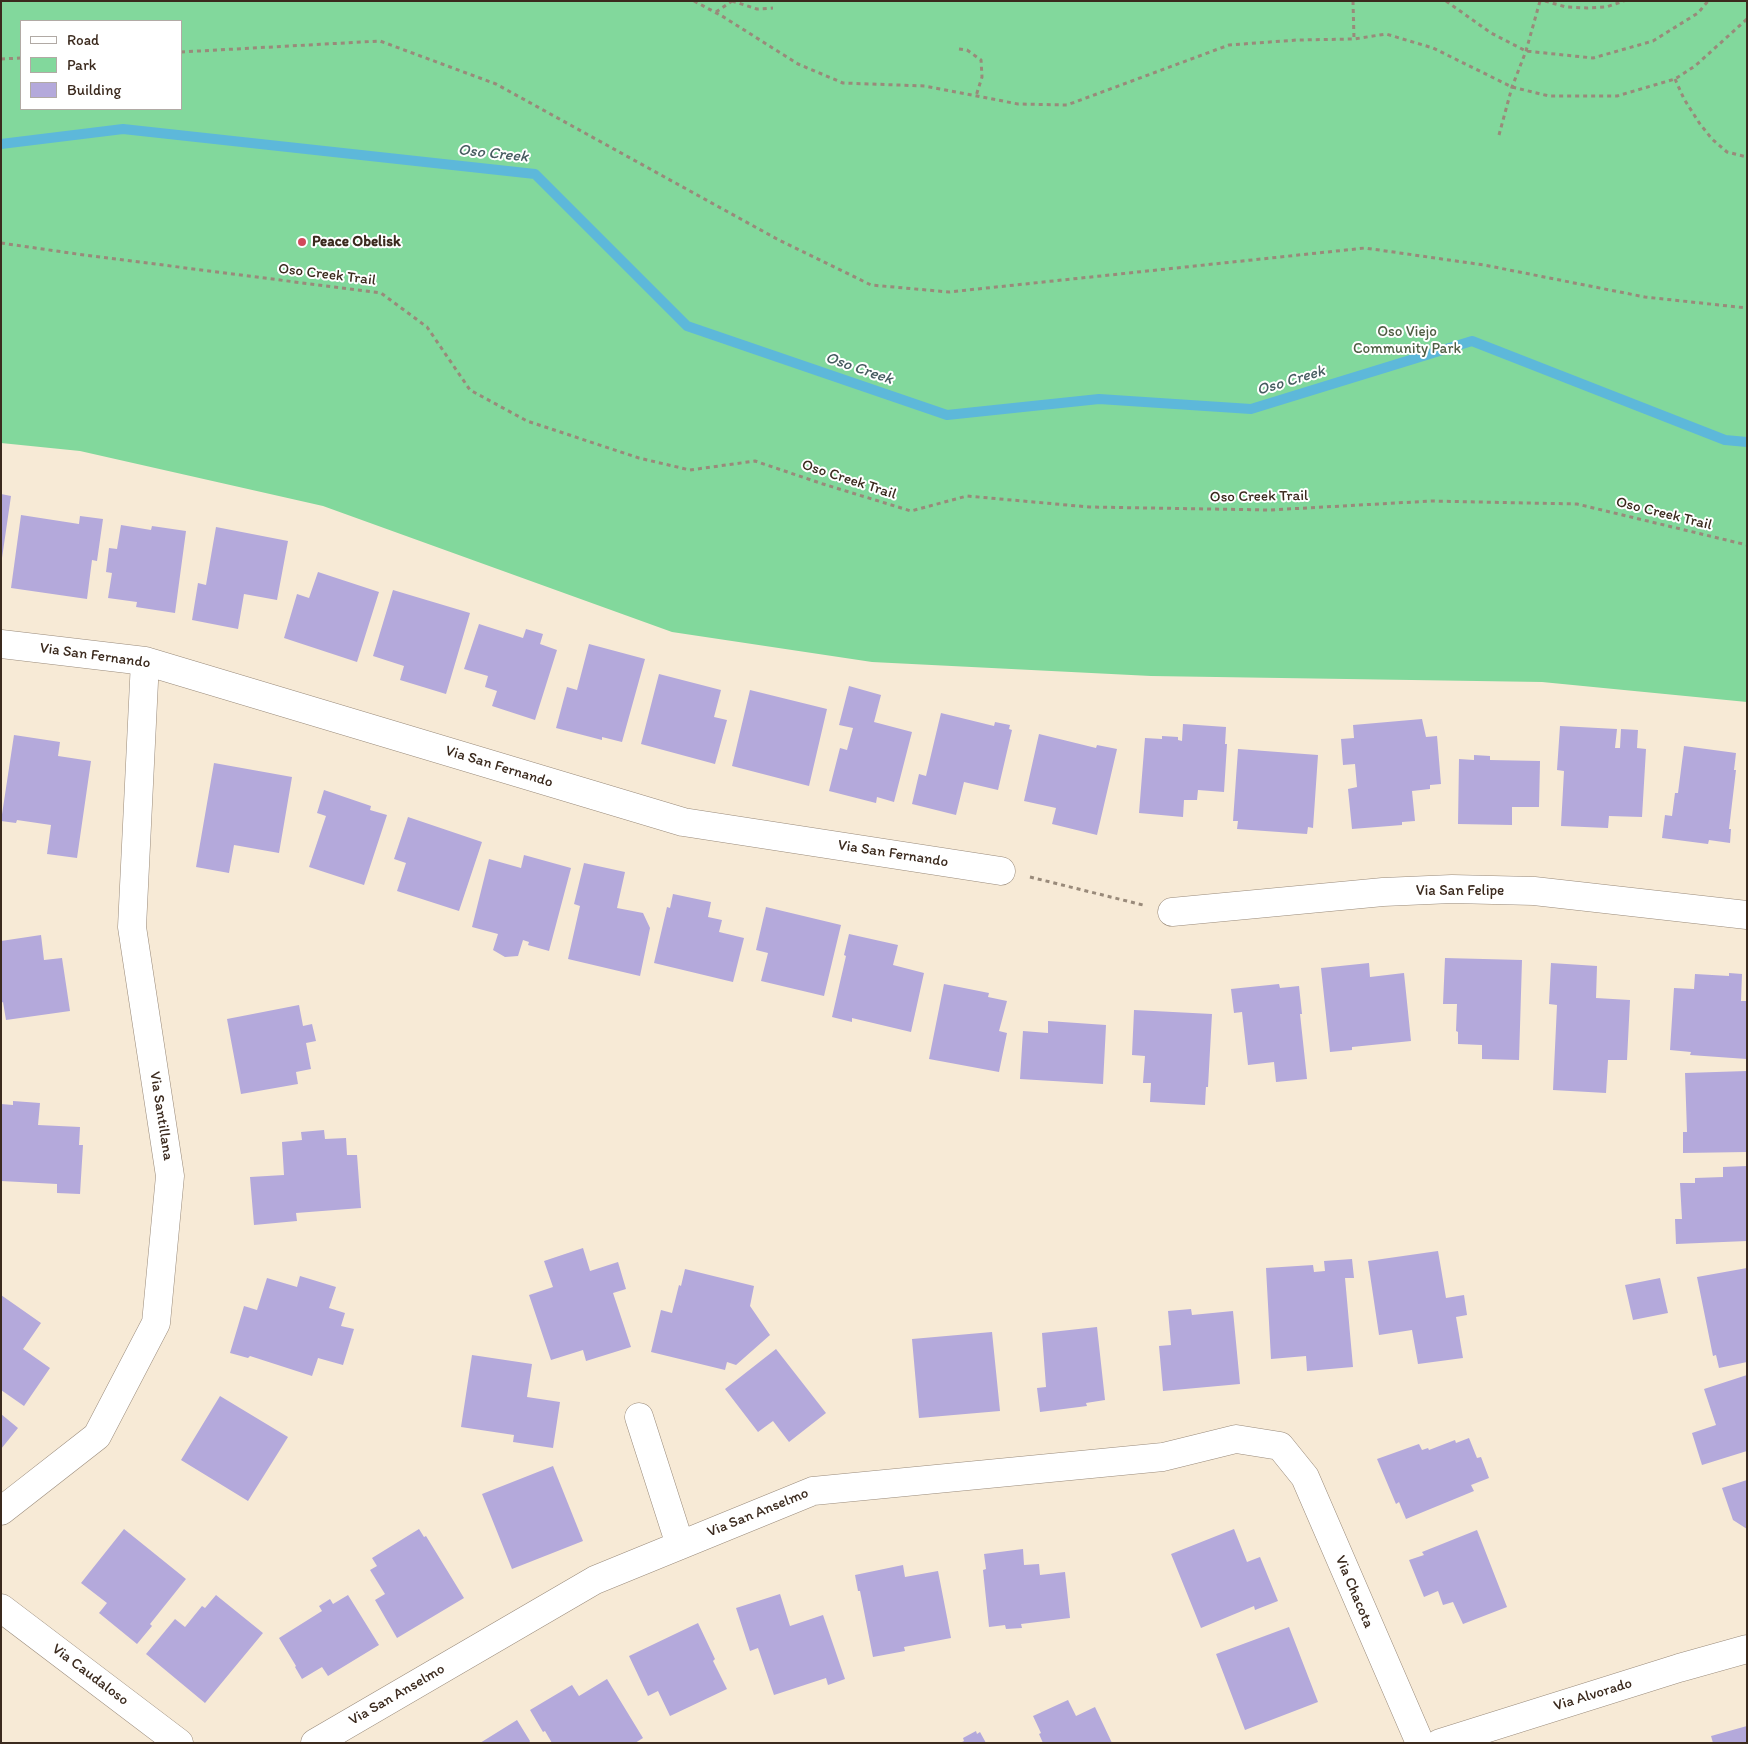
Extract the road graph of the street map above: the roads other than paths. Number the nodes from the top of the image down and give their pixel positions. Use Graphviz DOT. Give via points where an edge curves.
graph roads {
  1 [pos="1,644"];
  2 [pos="145,660"];
  3 [pos="1001,871"];
  4 [pos="1172,912"];
  5 [pos="1747,916"];
  6 [pos="639,1417"];
  7 [pos="1280,1446"];
  8 [pos="1,1511"];
  9 [pos="680,1545"];
  10 [pos="1,1608"];
  11 [pos="1747,1649"];
  12 [pos="179,1743"];
  13 [pos="315,1743"];
  14 [pos="1420,1743"];
  15 [pos="1440,1743"];
  1 -- 2 [label="street, Via San Fernando"];
  2 -- 3 [label="street, Via San Fernando" via="683,822"];
  2 -- 8 [label="street, Via Santillana" via="132,928 170,1176 156,1324 97,1436"];
  4 -- 5 [label="street, Via San Felipe" via="1383,892 1452,889 1534,891"];
  6 -- 9 [label="street"];
  7 -- 9 [label="street, Via San Anselmo" via="1236,1439 1163,1457 813,1491"];
  7 -- 14 [label="street, Via Chacota" via="1305,1477"];
  9 -- 13 [label="street, Via San Anselmo" via="595,1580"];
  10 -- 12 [label="street, Via Caudaloso"];
  11 -- 15 [label="street, Via Alvorado"];
}
